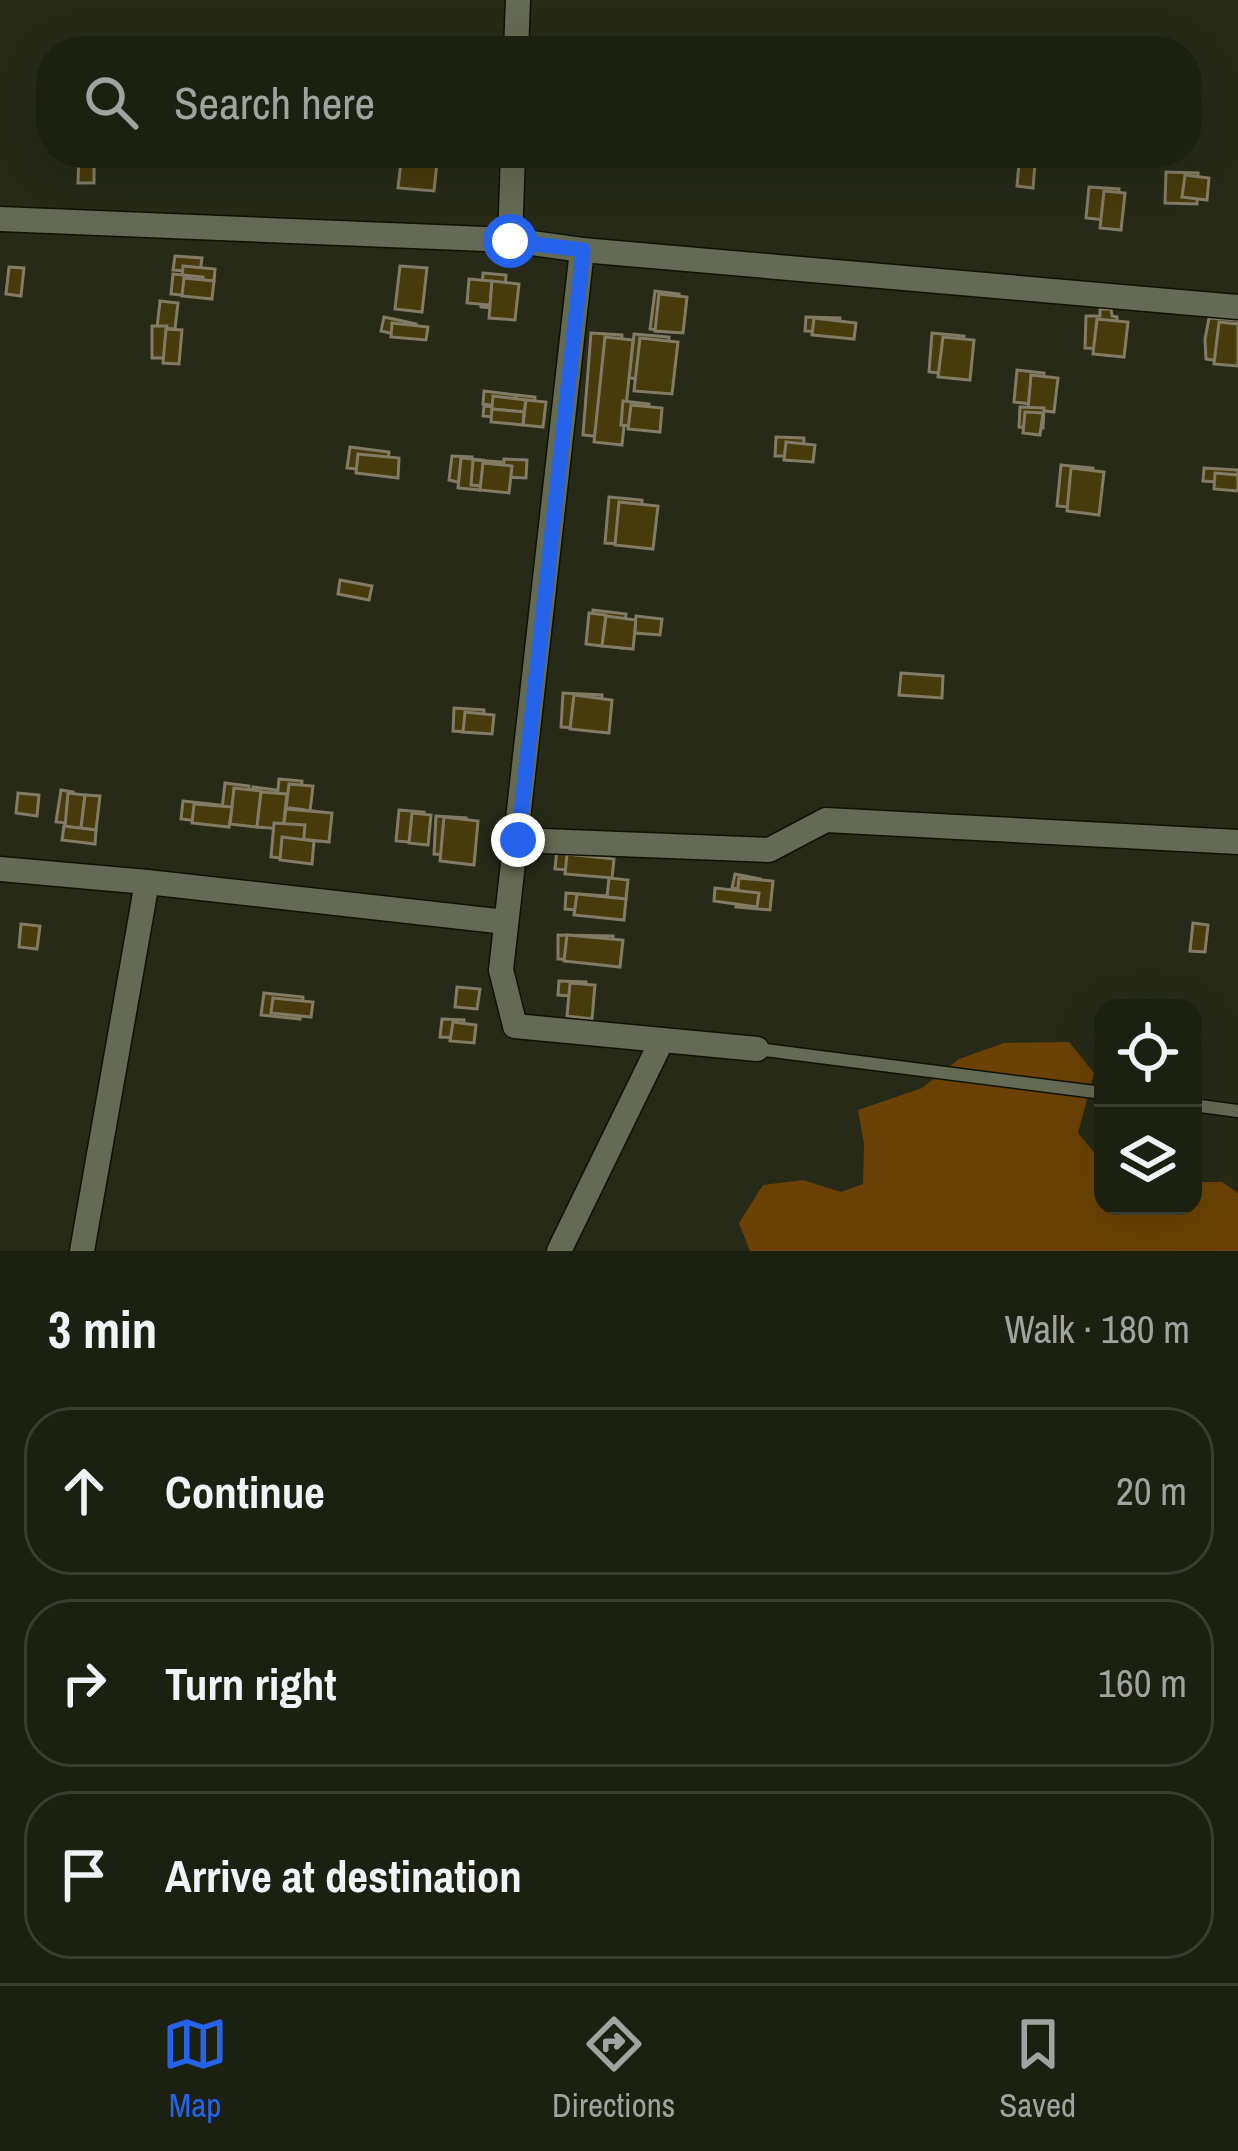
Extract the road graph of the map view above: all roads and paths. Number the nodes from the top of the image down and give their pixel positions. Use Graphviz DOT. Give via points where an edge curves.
graph roads {
  1 [pos="518,0"];
  2 [pos="517,36"];
  3 [pos="512,168"];
  4 [pos="0,219"];
  5 [pos="510,241"];
  6 [pos="583,250"];
  7 [pos="1238,307"];
  8 [pos="518,840"];
  9 [pos="1238,842"];
  10 [pos="0,869"];
  11 [pos="147,882"];
  12 [pos="506,922"];
  13 [pos="662,1040"];
  14 [pos="757,1049"];
  15 [pos="1094,1093"];
  16 [pos="1202,1106"];
  17 [pos="1238,1111"];
  18 [pos="82,1251"];
  19 [pos="559,1251"];
  1 -- 2 [label="street"];
  3 -- 5 [label="street"];
  4 -- 5 [label="street"];
  5 -- 6 [label="street"];
  6 -- 7 [label="street"];
  6 -- 8 [label="street"];
  8 -- 9 [label="street" via="770,850 826,820"];
  8 -- 12 [label="street"];
  10 -- 11 [label="street"];
  11 -- 12 [label="street"];
  11 -- 18 [label="street"];
  12 -- 13 [label="street" via="502,970 515,1027"];
  13 -- 14 [label="street"];
  13 -- 19 [label="street"];
  14 -- 15 [label="lane"];
  16 -- 17 [label="lane"];
}
